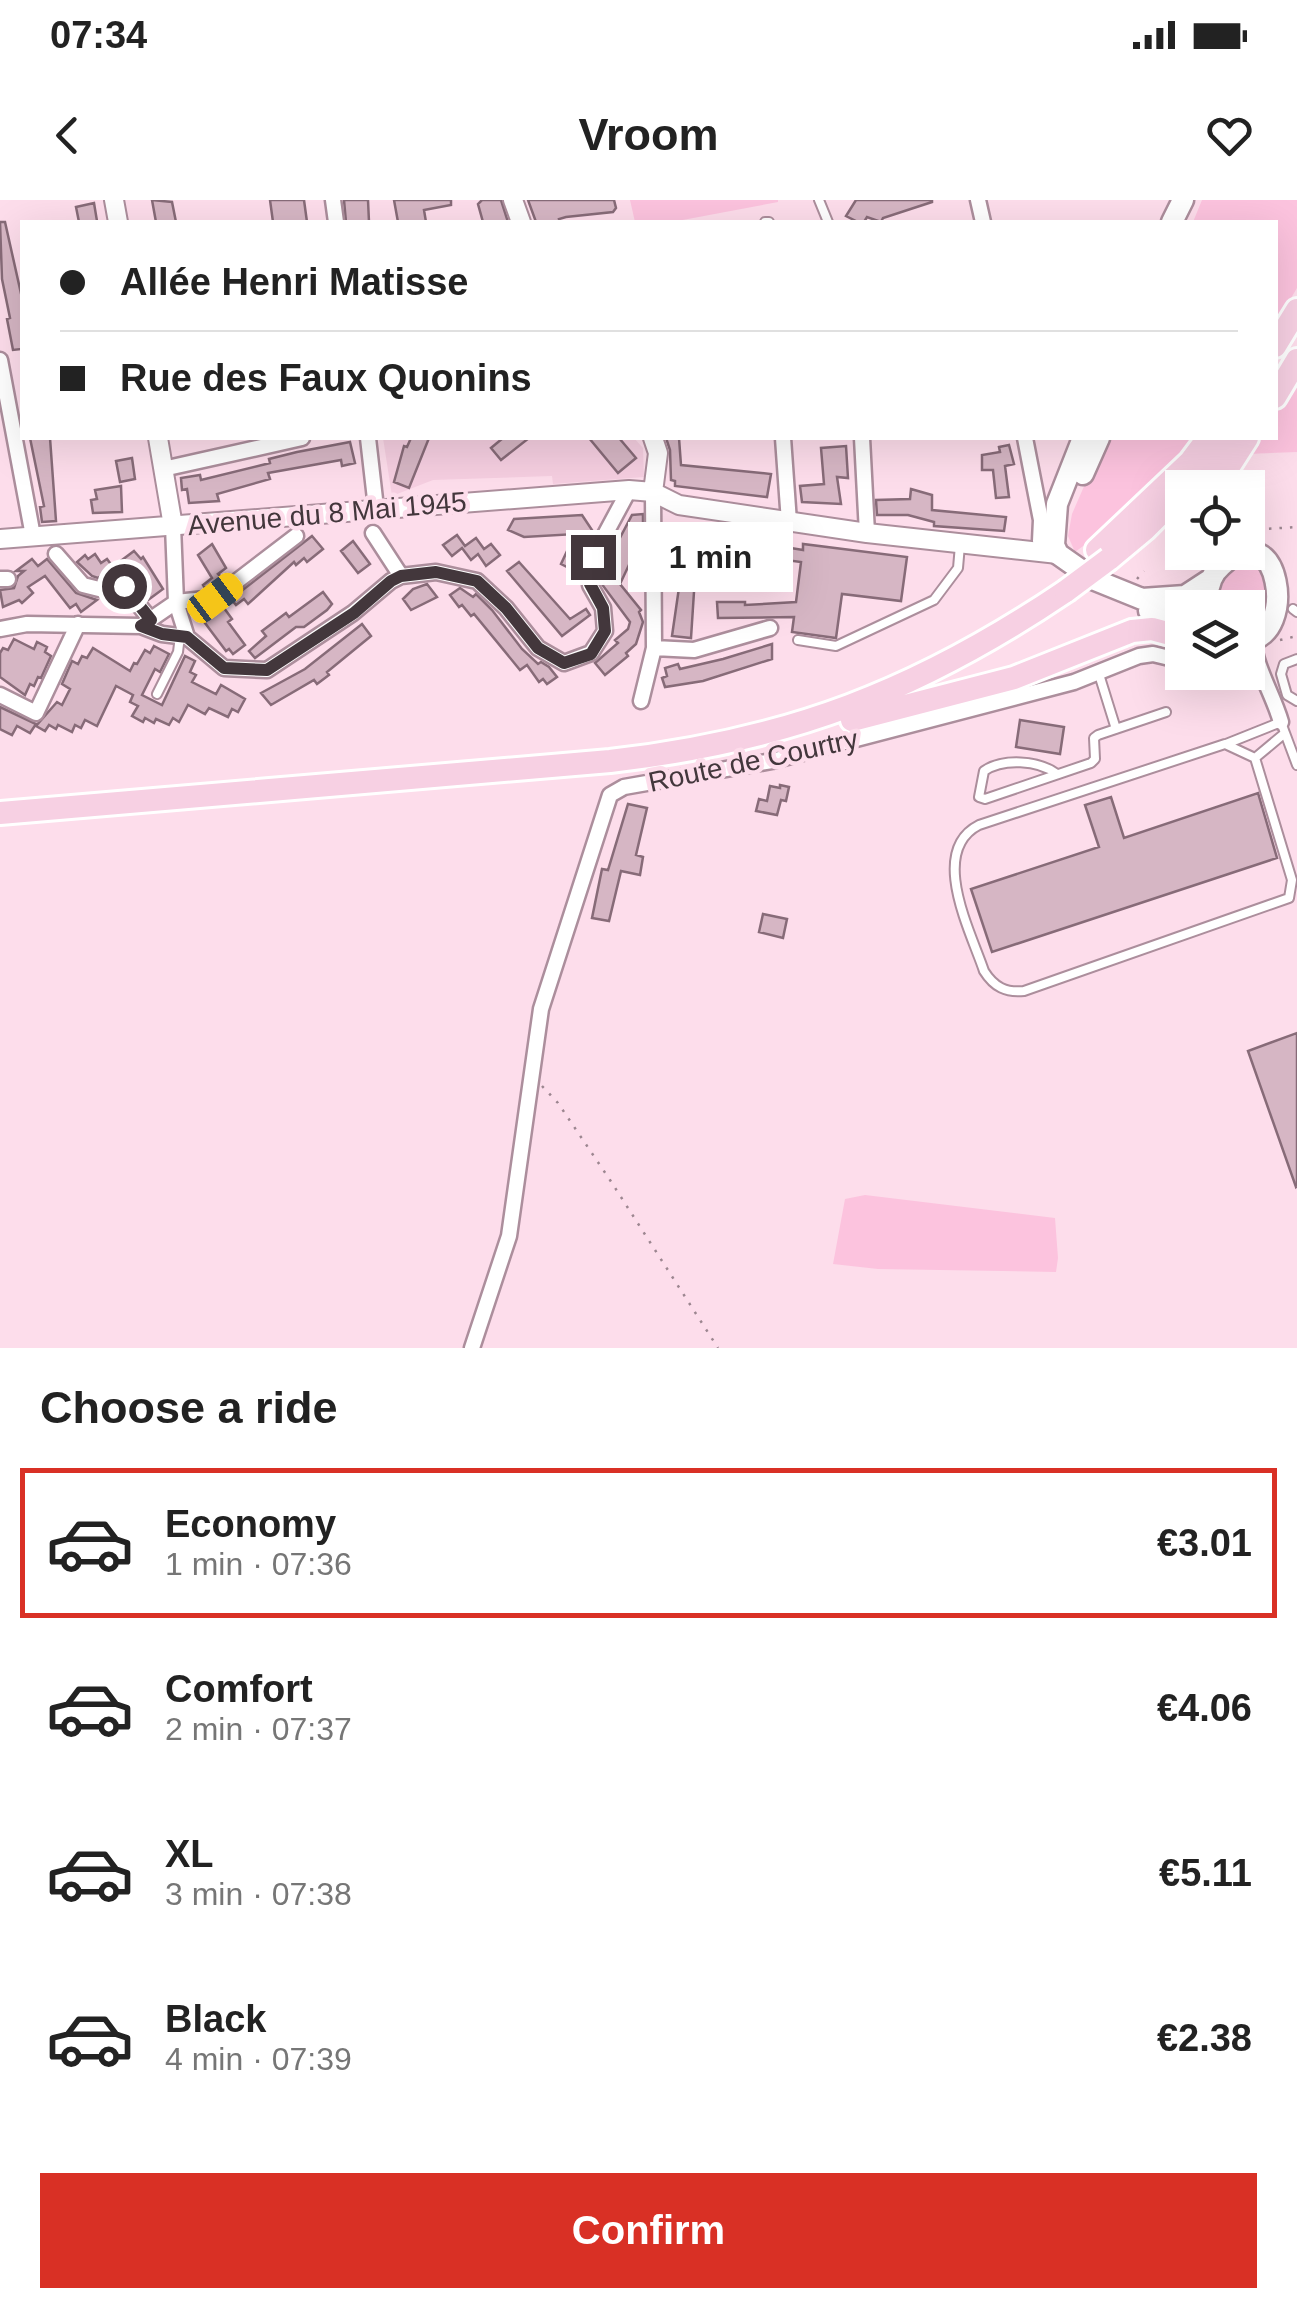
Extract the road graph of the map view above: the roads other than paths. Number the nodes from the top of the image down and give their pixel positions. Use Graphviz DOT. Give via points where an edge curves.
graph roads {
  1 [pos="1297,310"];
  2 [pos="1278,341"];
  3 [pos="1297,351"];
  4 [pos="0,360"];
  5 [pos="1297,360"];
  6 [pos="1278,374"];
  7 [pos="1278,392"];
  8 [pos="158,440"];
  9 [pos="293,440"];
  10 [pos="368,440"];
  11 [pos="654,440"];
  12 [pos="783,440"];
  13 [pos="862,440"];
  14 [pos="1026,440"];
  15 [pos="1083,440"];
  16 [pos="1098,440"];
  17 [pos="1206,440"];
  18 [pos="1228,440"];
  19 [pos="1246,440"];
  20 [pos="163,470"];
  21 [pos="1202,470"];
  22 [pos="1227,470"];
  23 [pos="629,490"];
  24 [pos="654,492"];
  25 [pos="376,508"];
  26 [pos="1165,510"];
  27 [pos="789,522"];
  28 [pos="173,526"];
  29 [pos="866,533"];
  30 [pos="373,534"];
  31 [pos="32,536"];
  32 [pos="296,536"];
  33 [pos="0,539"];
  34 [pos="1051,543"];
  35 [pos="960,545"];
  36 [pos="56,554"];
  37 [pos="1103,554"];
  38 [pos="1265,555"];
  39 [pos="1218,570"];
  40 [pos="401,576"];
  41 [pos="1211,579"];
  42 [pos="1061,587"];
  43 [pos="1114,590"];
  44 [pos="1210,590"];
  45 [pos="1295,598"];
  46 [pos="176,602"];
  47 [pos="1165,612"];
  48 [pos="146,623"];
  49 [pos="78,624"];
  50 [pos="770,628"];
  51 [pos="0,629"];
  52 [pos="1165,632"];
  53 [pos="184,637"];
  54 [pos="798,640"];
  55 [pos="1265,640"];
  56 [pos="654,648"];
  57 [pos="1165,656"];
  58 [pos="1297,659"];
  59 [pos="1098,671"];
  60 [pos="1265,679"];
  61 [pos="157,694"];
  62 [pos="0,695"];
  63 [pos="1297,701"];
  64 [pos="641,702"];
  65 [pos="1166,712"];
  66 [pos="1116,728"];
  67 [pos="1283,728"];
  68 [pos="738,740"];
  69 [pos="1225,744"];
  70 [pos="1255,758"];
  71 [pos="1297,765"];
  72 [pos="1057,774"];
  73 [pos="0,798"];
  74 [pos="0,813"];
  75 [pos="472,1348"];
  1 -- 2 [label="highway"];
  3 -- 6 [label="highway"];
  4 -- 31 [label="street"];
  5 -- 7 [label="highway"];
  8 -- 20 [label="street"];
  9 -- 20 [label="street"];
  10 -- 25 [label="street"];
  11 -- 24 [label="street"];
  12 -- 27 [label="street"];
  13 -- 29 [label="street"];
  14 -- 34 [label="street"];
  15 -- 34 [label="main road" via="1056,504"];
  16 -- 34 [label="main road"];
  17 -- 37 [label="highway"];
  18 -- 21 [label="highway"];
  19 -- 22 [label="highway"];
  20 -- 28 [label="street"];
  23 -- 24 [label="street, Avenue du 8 Mai 1945"];
  23 -- 25 [label="street, Avenue du 8 Mai 1945"];
  23 -- 40 [label="street" via="593,557 590,584 603,608 605,631 591,654 564,663 538,648 477,581 436,572"];
  24 -- 27 [label="street, Avenue du 8 Mai 1945" via="679,505"];
  24 -- 56 [label="street"];
  25 -- 28 [label="street, Avenue du 8 Mai 1945"];
  26 -- 37 [label="highway"];
  27 -- 29 [label="street, Avenue du 8 Mai 1945"];
  28 -- 31 [label="street, Avenue du 8 Mai 1945"];
  28 -- 46 [label="street"];
  29 -- 35 [label="street, Avenue du 8 Mai 1945"];
  30 -- 40 [label="street"];
  31 -- 33 [label="street, Avenue du 8 Mai 1945"];
  32 -- 46 [label="street" via="215,598"];
  34 -- 35 [label="street, Avenue du 8 Mai 1945"];
  34 -- 43 [label="main road"];
  35 -- 54 [label="lane" via="958,568 934,600 836,646"];
  36 -- 48 [label="street" via="83,585 124,586"];
  37 -- 42 [label="highway, bridge"];
  38 -- 45 [label="main road" via="1275,556"];
  39 -- 41 [label="main road"];
  40 -- 53 [label="street" via="267,670 224,668"];
  41 -- 43 [label="main road" via="1172,599"];
  41 -- 44 [label="main road"];
  42 -- 68 [label="highway" via="1000,635 896,689"];
  42 -- 73 [label="highway" via="890,675 816,704 700,734"];
  43 -- 47 [label="main road" via="1134,608"];
  45 -- 55 [label="main road" via="1278,631"];
  46 -- 48 [label="street"];
  46 -- 53 [label="street"];
  48 -- 49 [label="street"];
  48 -- 53 [label="street"];
  49 -- 51 [label="street"];
  49 -- 62 [label="street" via="36,713"];
  50 -- 56 [label="street" via="694,650"];
  52 -- 68 [label="highway" via="1132,631 1014,678 772,741"];
  53 -- 61 [label="lane"];
  56 -- 64 [label="street"];
  57 -- 59 [label="street, Route de Courtry" via="1138,656"];
  58 -- 63 [label="lane" via="1280,674 1287,696"];
  59 -- 66 [label="lane"];
  59 -- 75 [label="street, Route de Courtry" via="772,761 616,790 541,1009 509,1236"];
  60 -- 67 [label="street"];
  65 -- 66 [label="lane"];
  66 -- 72 [label="lane" via="1094,738 1091,763"];
  67 -- 69 [label="lane"];
  67 -- 70 [label="lane"];
  67 -- 71 [label="lane"];
  68 -- 74 [label="highway" via="610,761"];
  69 -- 70 [label="lane"];
  69 -- 70 [label="lane" via="966,832 954,879 994,983 1024,991 1289,898 1292,880"];
  72 -- 72 [label="lane" via="1005,762 984,771 979,797"];
}
